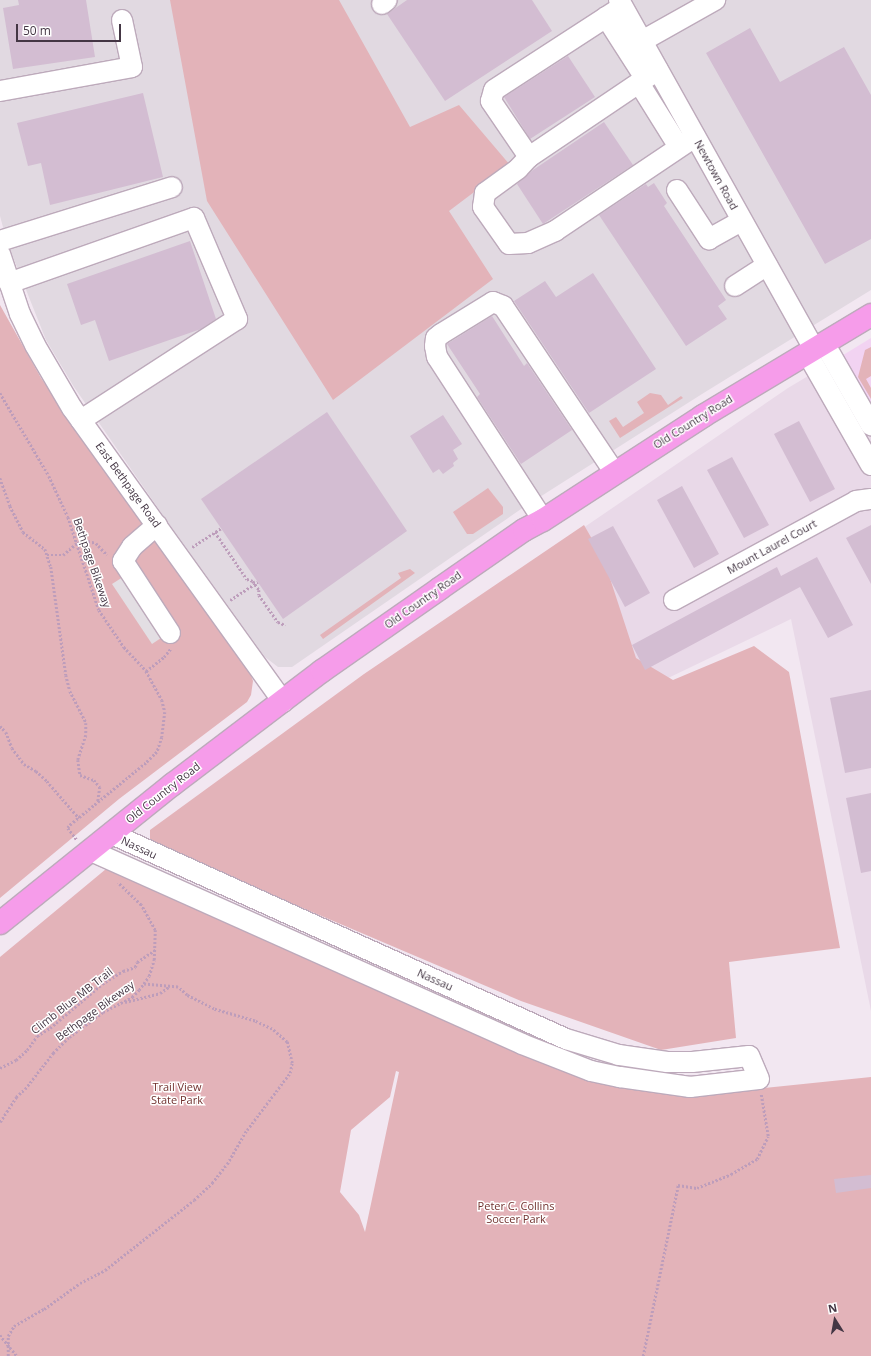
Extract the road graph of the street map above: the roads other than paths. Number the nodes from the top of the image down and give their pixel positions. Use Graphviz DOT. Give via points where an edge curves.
graph roads {
  1 [pos="715,0"];
  2 [pos="621,3"];
  3 [pos="606,17"];
  4 [pos="122,20"];
  5 [pos="642,41"];
  6 [pos="647,77"];
  7 [pos="0,90"];
  8 [pos="687,142"];
  9 [pos="528,157"];
  10 [pos="172,187"];
  11 [pos="677,190"];
  12 [pos="741,221"];
  13 [pos="0,241"];
  14 [pos="0,254"];
  15 [pos="767,265"];
  16 [pos="9,283"];
  17 [pos="735,286"];
  18 [pos="871,315"];
  19 [pos="815,348"];
  20 [pos="81,420"];
  21 [pos="871,425"];
  22 [pos="871,465"];
  23 [pos="615,473"];
  24 [pos="871,499"];
  25 [pos="543,520"];
  26 [pos="157,525"];
  27 [pos="674,600"];
  28 [pos="170,632"];
  29 [pos="283,702"];
  30 [pos="110,834"];
  31 [pos="90,851"];
  32 [pos="0,923"];
  1 -- 5 [label="street"];
  2 -- 3 [label="street"];
  2 -- 5 [label="street, Newtown Road"];
  3 -- 6 [label="street"];
  3 -- 9 [label="street" via="494,90 490,101"];
  4 -- 7 [label="street" via="132,67"];
  5 -- 6 [label="street, Newtown Road"];
  6 -- 8 [label="street, Newtown Road"];
  6 -- 9 [label="street"];
  8 -- 9 [label="street" via="555,231 528,243 509,244 483,207 485,193 518,169"];
  8 -- 12 [label="street, Newtown Road"];
  10 -- 13 [label="street"];
  11 -- 12 [label="street" via="709,239"];
  12 -- 15 [label="street, Newtown Road"];
  14 -- 16 [label="street, East Bethpage Road"];
  15 -- 17 [label="street"];
  15 -- 19 [label="street, Newtown Road"];
  16 -- 20 [label="street, East Bethpage Road" via="35,345"];
  16 -- 20 [label="street" via="194,218 237,319"];
  18 -- 19 [label="main road, Old Country Road"];
  19 -- 21 [label="street"];
  19 -- 22 [label="street"];
  19 -- 23 [label="main road, Old Country Road" via="720,405"];
  20 -- 26 [label="street, East Bethpage Road"];
  23 -- 25 [label="main road, Old Country Road"];
  23 -- 25 [label="street" via="502,306 493,302 441,334 436,338 437,357"];
  24 -- 27 [label="street, Mount Laurel Court" via="856,500"];
  25 -- 29 [label="main road, Old Country Road" via="524,530 439,589 322,671"];
  26 -- 28 [label="street" via="132,547 123,561"];
  26 -- 29 [label="street, East Bethpage Road"];
  29 -- 30 [label="main road, Old Country Road"];
  30 -- 31 [label="main road, Old Country Road"];
  30 -- 31 [label="street, Nassau" via="566,1039 619,1056 667,1062 748,1056 759,1079 690,1087 591,1071 522,1044"];
  31 -- 32 [label="main road, Old Country Road"];
}
